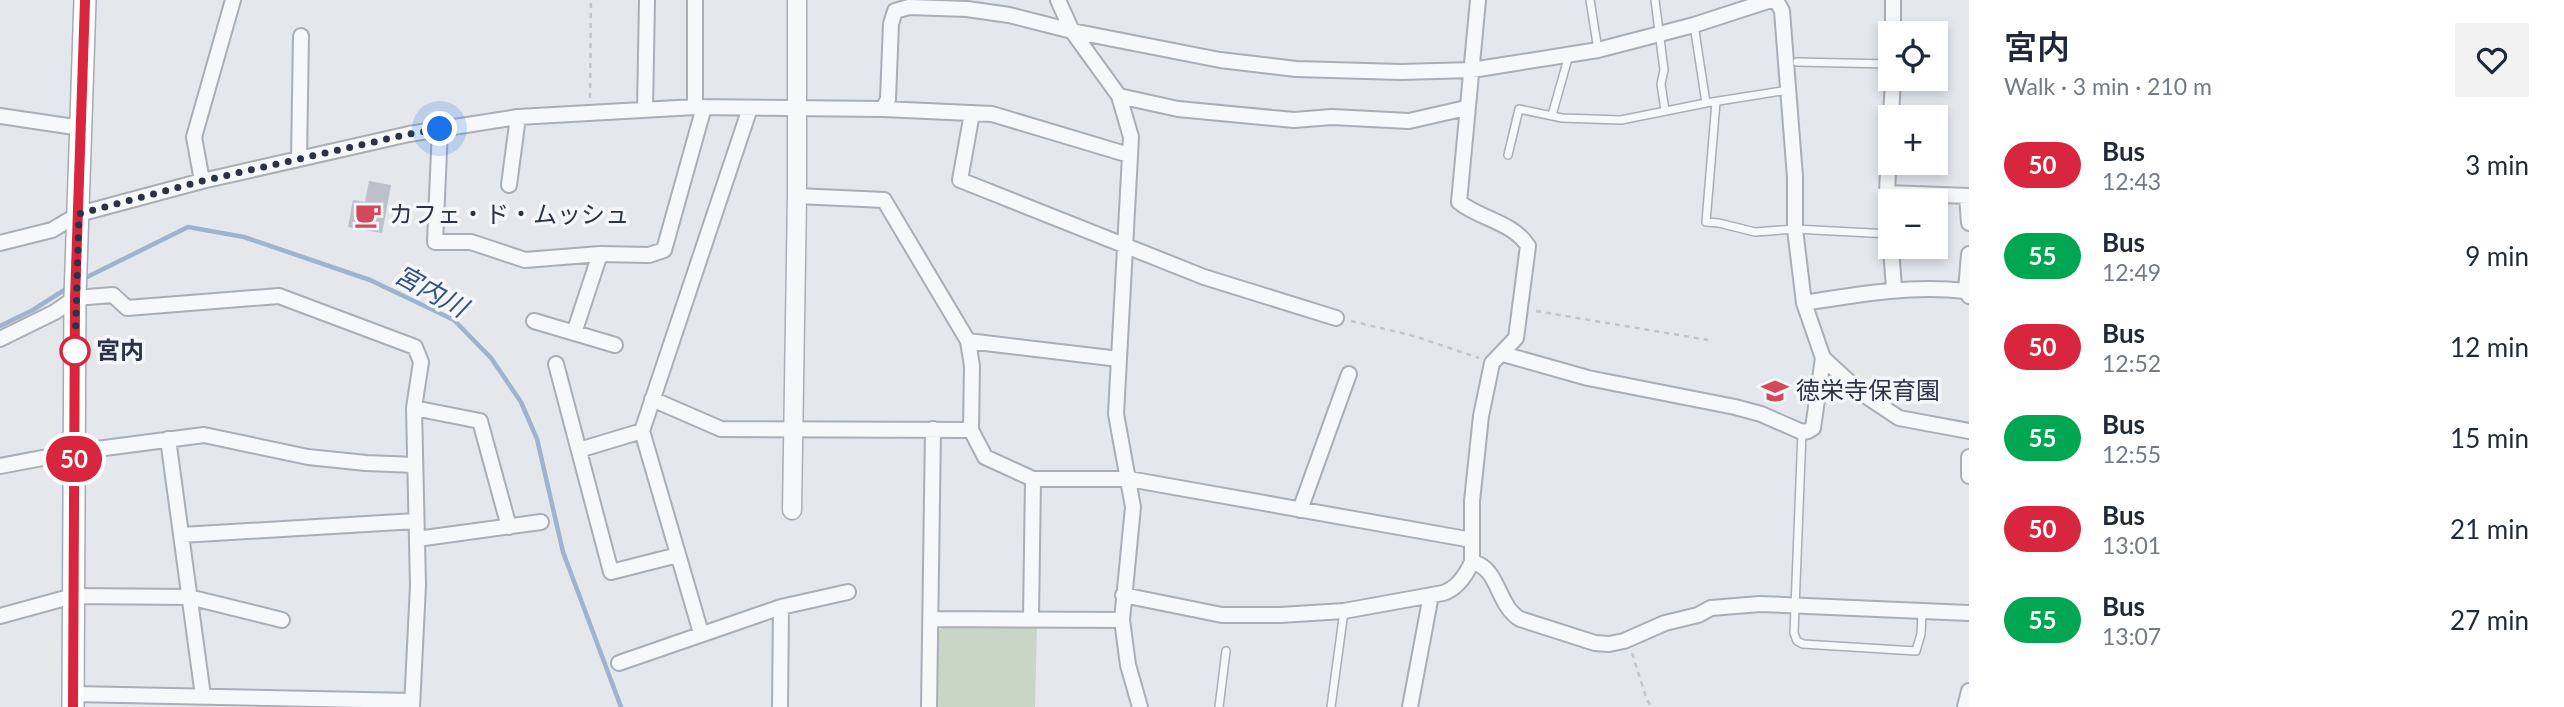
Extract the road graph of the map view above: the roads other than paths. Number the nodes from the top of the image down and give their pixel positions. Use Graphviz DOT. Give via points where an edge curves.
graph roads {
  1 [pos="85,0"];
  2 [pos="233,0"];
  3 [pos="647,0"];
  4 [pos="695,0"];
  5 [pos="797,0"];
  6 [pos="1058,0"];
  7 [pos="1478,0"];
  8 [pos="1590,0"];
  9 [pos="1655,0"];
  10 [pos="1773,0"];
  11 [pos="1893,0"];
  12 [pos="892,6"];
  13 [pos="1893,21"];
  14 [pos="1694,25"];
  15 [pos="1072,32"];
  16 [pos="1659,34"];
  17 [pos="301,36"];
  18 [pos="1598,50"];
  19 [pos="1570,54"];
  20 [pos="1797,62"];
  21 [pos="1878,64"];
  22 [pos="1472,69"];
  23 [pos="1788,90"];
  24 [pos="1119,96"];
  25 [pos="1716,102"];
  26 [pos="1706,103"];
  27 [pos="699,107"];
  28 [pos="750,108"];
  29 [pos="796,108"];
  30 [pos="1466,108"];
  31 [pos="883,109"];
  32 [pos="645,110"];
  33 [pos="1665,110"];
  34 [pos="972,113"];
  35 [pos="1552,115"];
  36 [pos="0,116"];
  37 [pos="518,117"];
  38 [pos="81,128"];
  39 [pos="440,129"];
  40 [pos="1129,155"];
  41 [pos="1508,155"];
  42 [pos="299,159"];
  43 [pos="202,181"];
  44 [pos="509,185"];
  45 [pos="1948,195"];
  46 [pos="797,196"];
  47 [pos="1968,196"];
  48 [pos="79,214"];
  49 [pos="1969,223"];
  50 [pos="1795,229"];
  51 [pos="1878,232"];
  52 [pos="0,243"];
  53 [pos="1125,245"];
  54 [pos="600,254"];
  55 [pos="1969,254"];
  56 [pos="1892,259"];
  57 [pos="1894,289"];
  58 [pos="1968,293"];
  59 [pos="75,299"];
  60 [pos="1804,303"];
  61 [pos="1336,318"];
  62 [pos="534,321"];
  63 [pos="574,333"];
  64 [pos="0,339"];
  65 [pos="968,341"];
  66 [pos="615,345"];
  67 [pos="1497,358"];
  68 [pos="1823,358"];
  69 [pos="1119,359"];
  70 [pos="556,365"];
  71 [pos="1349,374"];
  72 [pos="652,399"];
  73 [pos="414,408"];
  74 [pos="793,429"];
  75 [pos="933,429"];
  76 [pos="971,430"];
  77 [pos="642,431"];
  78 [pos="1969,431"];
  79 [pos="1802,432"];
  80 [pos="168,439"];
  81 [pos="579,450"];
  82 [pos="74,452"];
  83 [pos="1969,457"];
  84 [pos="415,465"];
  85 [pos="0,467"];
  86 [pos="1969,476"];
  87 [pos="1033,479"];
  88 [pos="1129,479"];
  89 [pos="792,510"];
  90 [pos="1300,510"];
  91 [pos="416,521"];
  92 [pos="541,522"];
  93 [pos="509,527"];
  94 [pos="181,534"];
  95 [pos="417,540"];
  96 [pos="1472,540"];
  97 [pos="678,555"];
  98 [pos="1472,562"];
  99 [pos="848,592"];
  100 [pos="1123,595"];
  101 [pos="1431,595"];
  102 [pos="73,596"];
  103 [pos="189,597"];
  104 [pos="1796,603"];
  105 [pos="781,607"];
  106 [pos="1344,611"];
  107 [pos="1922,612"];
  108 [pos="1969,613"];
  109 [pos="0,616"];
  110 [pos="1031,618"];
  111 [pos="930,619"];
  112 [pos="282,620"];
  113 [pos="1122,620"];
  114 [pos="701,633"];
  115 [pos="1226,651"];
  116 [pos="619,663"];
  117 [pos="1969,691"];
  118 [pos="203,696"];
  119 [pos="73,700"];
  120 [pos="234,702"];
  121 [pos="326,703"];
  122 [pos="412,704"];
  123 [pos="1413,706"];
  124 [pos="780,707"];
  125 [pos="929,707"];
  126 [pos="1140,707"];
  127 [pos="1219,707"];
  128 [pos="1331,707"];
  129 [pos="1965,707"];
  1 -- 38 [label="main road"];
  2 -- 43 [label="street" via="194,137"];
  3 -- 32 [label="street"];
  4 -- 27 [label="street"];
  5 -- 29 [label="street"];
  6 -- 15 [label="street"];
  7 -- 22 [label="street"];
  8 -- 18 [label="lane"];
  9 -- 16 [label="lane"];
  10 -- 14 [label="street"];
  10 -- 23 [label="street" via="1782,11"];
  11 -- 13 [label="street"];
  12 -- 15 [label="street" via="1009,15"];
  12 -- 31 [label="street" via="888,99"];
  14 -- 16 [label="street"];
  14 -- 26 [label="lane"];
  15 -- 22 [label="street" via="1220,60 1296,69"];
  15 -- 24 [label="street"];
  16 -- 18 [label="street"];
  16 -- 33 [label="lane"];
  17 -- 42 [label="street"];
  18 -- 19 [label="street"];
  19 -- 22 [label="street"];
  19 -- 35 [label="lane"];
  20 -- 21 [label="lane"];
  22 -- 30 [label="street"];
  23 -- 25 [label="lane"];
  23 -- 50 [label="street"];
  24 -- 30 [label="street" via="1178,109 1294,120 1409,121"];
  24 -- 40 [label="street" via="1131,137"];
  25 -- 26 [label="lane"];
  25 -- 50 [label="lane" via="1706,222 1755,232"];
  26 -- 33 [label="lane"];
  27 -- 28 [label="street"];
  27 -- 32 [label="street"];
  27 -- 54 [label="street" via="664,250 649,255"];
  28 -- 29 [label="street"];
  28 -- 72 [label="street"];
  29 -- 31 [label="street"];
  29 -- 46 [label="street"];
  30 -- 67 [label="street" via="1458,202 1520,234 1528,246 1516,338"];
  31 -- 34 [label="street"];
  32 -- 37 [label="street"];
  33 -- 35 [label="lane" via="1621,120"];
  34 -- 40 [label="street" via="992,114"];
  34 -- 53 [label="street" via="960,180"];
  35 -- 41 [label="lane" via="1519,109"];
  36 -- 38 [label="street"];
  37 -- 39 [label="street"];
  37 -- 44 [label="street"];
  38 -- 48 [label="main road"];
  39 -- 42 [label="street"];
  39 -- 54 [label="street" via="435,242 471,242 525,260"];
  40 -- 53 [label="street"];
  42 -- 43 [label="street"];
  43 -- 48 [label="street"];
  45 -- 47 [label="street"];
  46 -- 65 [label="street" via="884,200"];
  46 -- 74 [label="street"];
  47 -- 49 [label="street"];
  48 -- 52 [label="street" via="52,230"];
  48 -- 59 [label="main road"];
  50 -- 51 [label="lane"];
  50 -- 60 [label="street"];
  53 -- 61 [label="street" via="1204,277"];
  53 -- 69 [label="street"];
  54 -- 63 [label="street"];
  55 -- 58 [label="street"];
  56 -- 57 [label="street"];
  57 -- 58 [label="street" via="1941,288"];
  57 -- 60 [label="street"];
  59 -- 64 [label="street"];
  59 -- 73 [label="street" via="113,295 127,308 279,296 415,347 421,362"];
  59 -- 82 [label="main road"];
  60 -- 68 [label="street"];
  62 -- 63 [label="street"];
  63 -- 66 [label="street"];
  65 -- 69 [label="street"];
  65 -- 76 [label="street"];
  67 -- 79 [label="street" via="1735,407"];
  67 -- 96 [label="street" via="1481,416"];
  68 -- 78 [label="street" via="1860,392 1899,418"];
  68 -- 79 [label="street" via="1813,428"];
  69 -- 88 [label="street" via="1116,414"];
  70 -- 81 [label="street"];
  71 -- 90 [label="street"];
  72 -- 74 [label="street" via="721,429"];
  72 -- 77 [label="street"];
  73 -- 84 [label="street"];
  73 -- 93 [label="street" via="480,421"];
  74 -- 75 [label="street"];
  74 -- 89 [label="street"];
  75 -- 76 [label="street"];
  75 -- 111 [label="street"];
  76 -- 87 [label="street" via="985,457"];
  77 -- 81 [label="street"];
  77 -- 97 [label="street"];
  79 -- 104 [label="lane"];
  80 -- 82 [label="street"];
  80 -- 84 [label="street" via="204,435 308,457"];
  80 -- 94 [label="street"];
  81 -- 97 [label="street" via="611,572"];
  82 -- 85 [label="street"];
  82 -- 102 [label="main road"];
  83 -- 86 [label="street"];
  84 -- 91 [label="street"];
  87 -- 88 [label="street"];
  87 -- 110 [label="street"];
  88 -- 90 [label="street"];
  88 -- 100 [label="street" via="1133,507"];
  90 -- 96 [label="street"];
  91 -- 94 [label="street"];
  91 -- 95 [label="street"];
  92 -- 93 [label="street"];
  93 -- 95 [label="street"];
  94 -- 103 [label="street"];
  95 -- 122 [label="street"];
  96 -- 98 [label="street"];
  97 -- 114 [label="street"];
  98 -- 101 [label="street" via="1450,591"];
  98 -- 104 [label="street" via="1489,571 1511,614 1595,643 1624,641 1711,608"];
  99 -- 105 [label="street"];
  100 -- 106 [label="street" via="1222,615"];
  100 -- 113 [label="street"];
  101 -- 106 [label="street"];
  101 -- 123 [label="street"];
  102 -- 103 [label="street"];
  102 -- 109 [label="street"];
  102 -- 119 [label="main road"];
  103 -- 112 [label="street"];
  103 -- 118 [label="street"];
  104 -- 107 [label="street"];
  104 -- 107 [label="lane" via="1794,633 1803,644 1911,652 1919,645"];
  105 -- 114 [label="street"];
  105 -- 124 [label="street"];
  106 -- 128 [label="lane"];
  107 -- 108 [label="street"];
  110 -- 111 [label="street"];
  110 -- 113 [label="street"];
  111 -- 125 [label="street"];
  113 -- 126 [label="street"];
  114 -- 116 [label="street"];
  115 -- 127 [label="lane"];
  117 -- 129 [label="street"];
  118 -- 119 [label="street"];
  118 -- 120 [label="street"];
  120 -- 121 [label="street"];
  121 -- 122 [label="street"];
}
